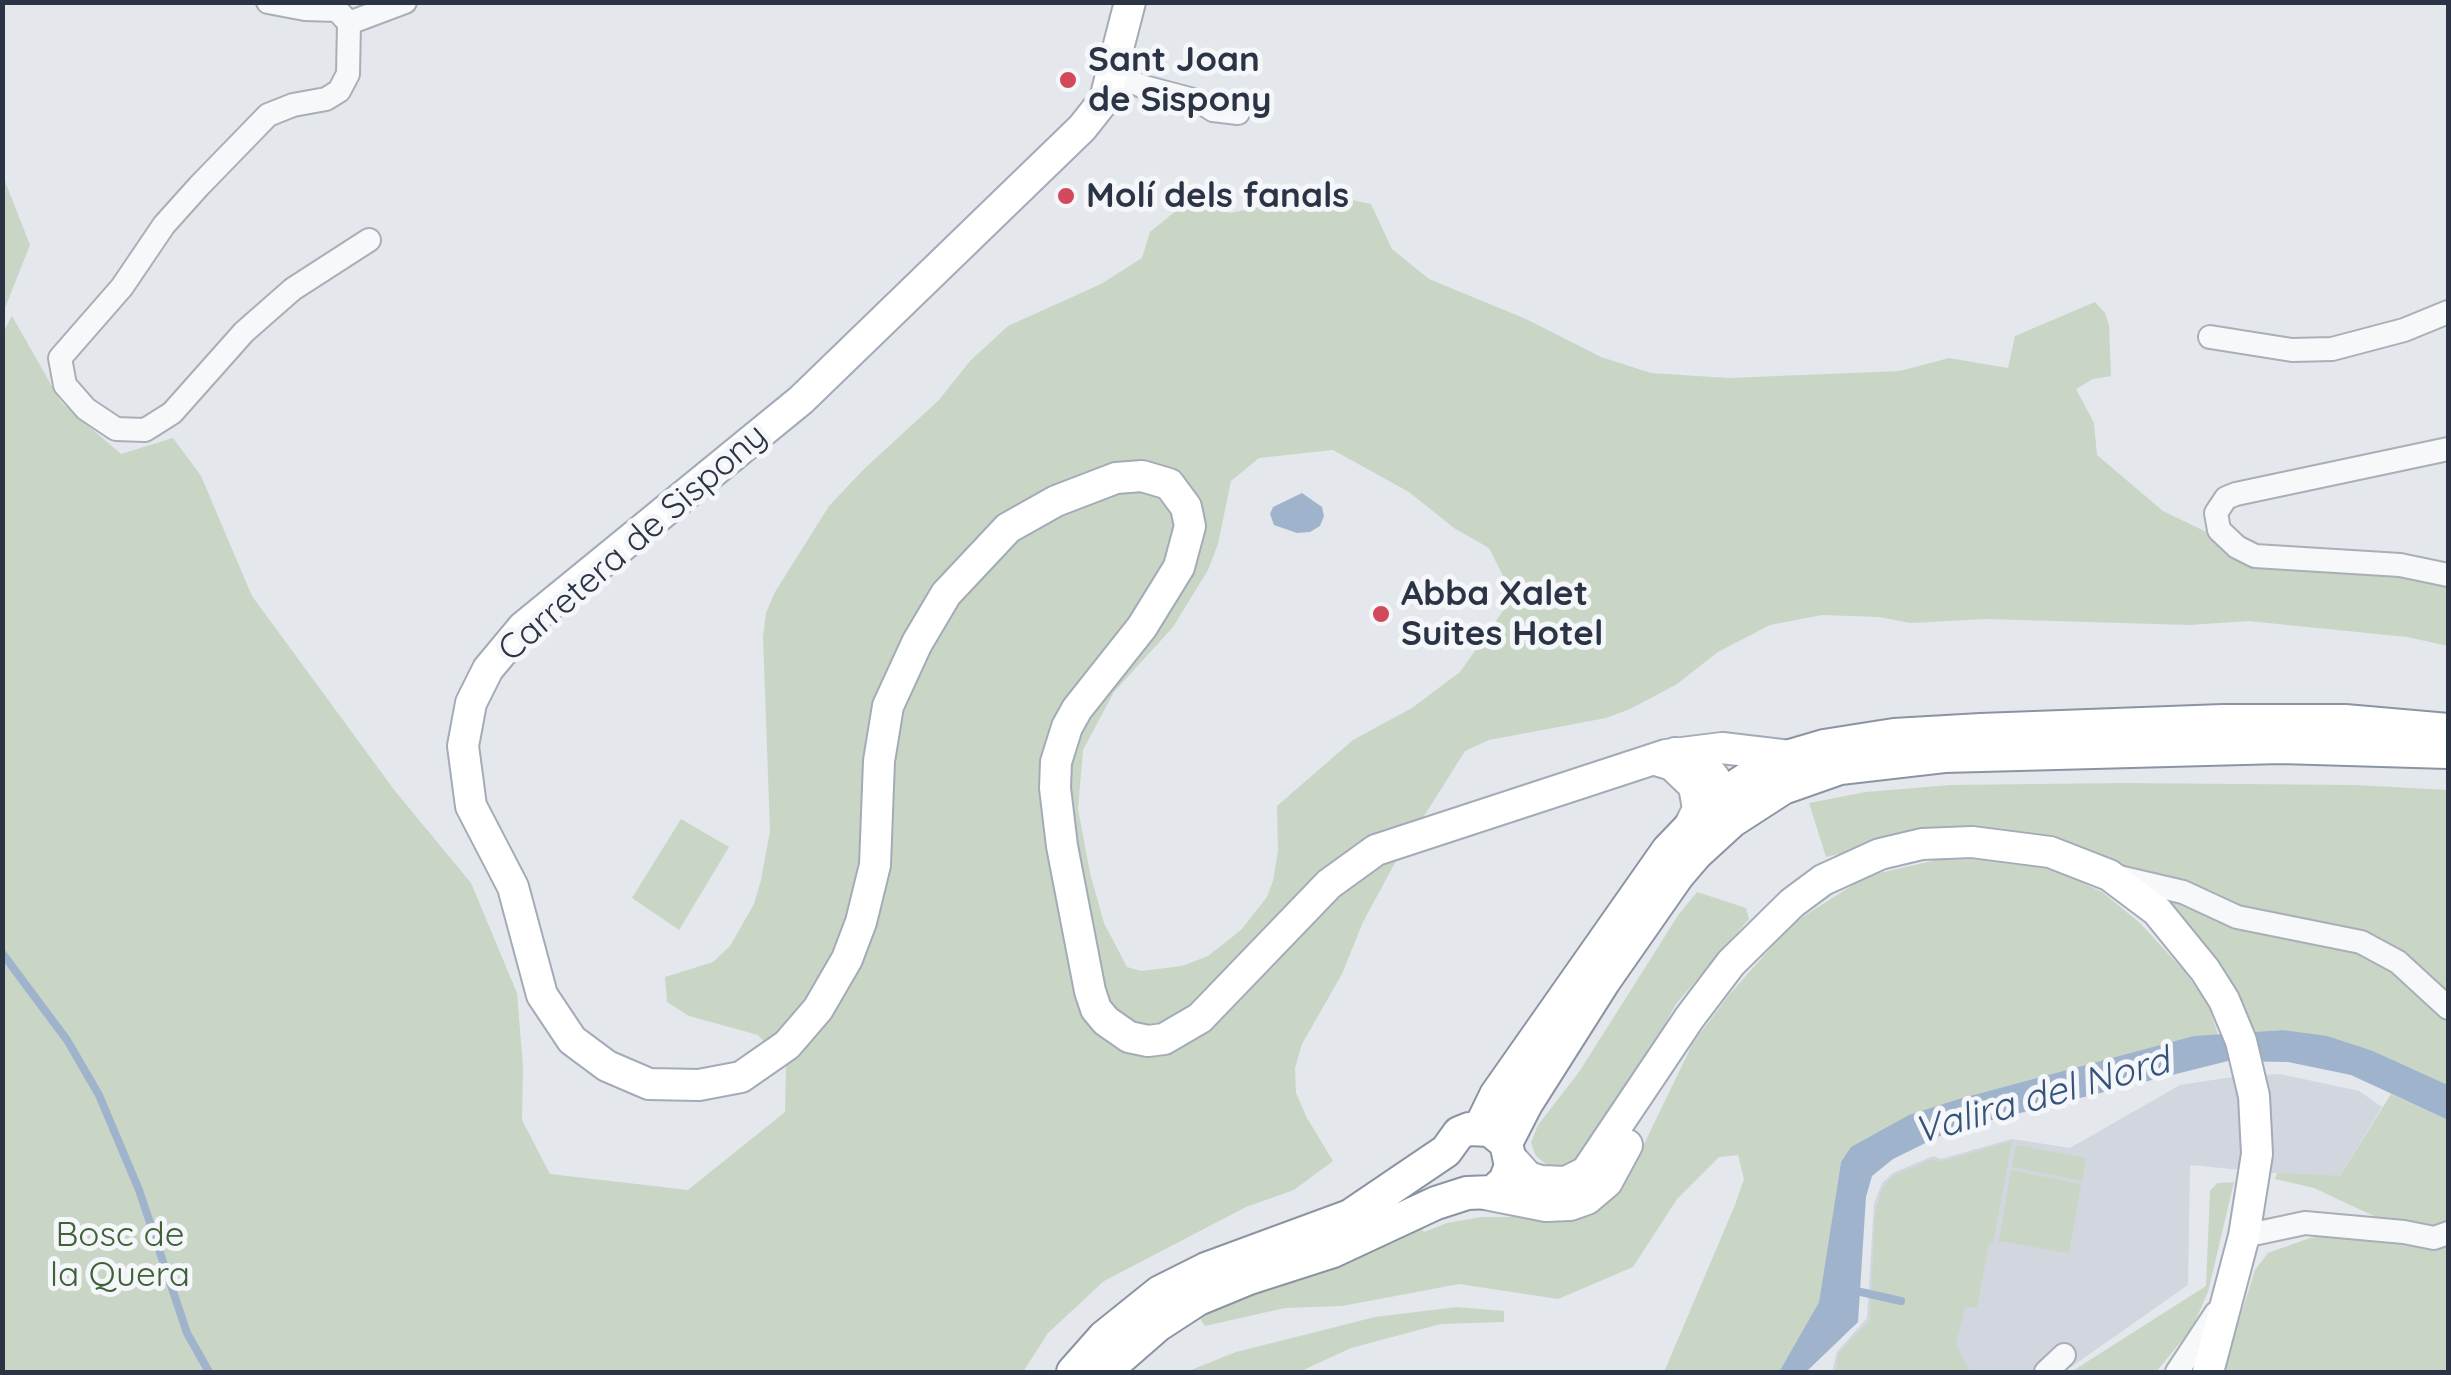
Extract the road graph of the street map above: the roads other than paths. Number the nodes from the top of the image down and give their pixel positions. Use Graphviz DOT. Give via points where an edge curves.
graph roads {
  1 [pos="268,2"];
  2 [pos="405,2"];
  3 [pos="1130,2"];
  4 [pos="349,23"];
  5 [pos="1112,73"];
  6 [pos="1238,113"];
  7 [pos="369,240"];
  8 [pos="2448,312"];
  9 [pos="2210,337"];
  10 [pos="2448,449"];
  11 [pos="2448,575"];
  12 [pos="2448,730"];
  13 [pos="2448,752"];
  14 [pos="1663,756"];
  15 [pos="1790,756"];
  16 [pos="1718,798"];
  17 [pos="1693,840"];
  18 [pos="2109,874"];
  19 [pos="2448,1008"];
  20 [pos="1690,1017"];
  21 [pos="1496,1095"];
  22 [pos="1499,1143"];
  23 [pos="1432,1160"];
  24 [pos="1476,1194"];
  25 [pos="2246,1226"];
  26 [pos="2448,1233"];
  27 [pos="2230,1289"];
  28 [pos="2064,1355"];
  29 [pos="1073,1372"];
  30 [pos="1104,1372"];
  31 [pos="2046,1372"];
  32 [pos="2177,1372"];
  33 [pos="2208,1372"];
  1 -- 4 [label="street" via="337,10"];
  2 -- 4 [label="street"];
  3 -- 5 [label="main road, Carretera de Sispony"];
  4 -- 7 [label="street" via="348,74 339,92 268,115 164,225 122,287 60,358 66,385 116,429 145,430 172,414 244,332 292,290"];
  5 -- 6 [label="street"];
  5 -- 14 [label="main road, Carretera de Sispony" via="1098,112 846,359 524,627 488,669 471,703 463,746 471,806 513,886 542,995 572,1040 607,1066 649,1084 741,1077 787,1045 818,1009 861,922 875,865 888,706 946,594 1008,528 1116,478 1169,484 1190,526 1179,567 1078,709 1056,762 1062,846 1090,991 1106,1021 1129,1037 1164,1039 1200,1018 1286,926 1363,857"];
  8 -- 9 [label="street" via="2332,349"];
  10 -- 11 [label="street" via="2236,494 2216,513 2219,530 2255,556"];
  12 -- 15 [label="highway" via="2310,721 2056,727 1894,734"];
  13 -- 17 [label="highway" via="2282,747 1864,764 1783,788"];
  14 -- 15 [label="main road" via="1722,748"];
  14 -- 16 [label="main road" via="1703,763"];
  14 -- 17 [label="main road" via="1694,786"];
  15 -- 16 [label="highway"];
  16 -- 17 [label="highway"];
  17 -- 21 [label="highway" via="1640,885"];
  17 -- 22 [label="highway"];
  18 -- 19 [label="street" via="2183,892 2237,917 2361,942 2398,962"];
  18 -- 20 [label="main road" via="2050,852 1972,842 1880,854 1823,880 1792,903 1731,962"];
  18 -- 25 [label="main road" via="2157,911 2205,970 2241,1040 2257,1154"];
  20 -- 22 [label="main road" via="1586,1172 1566,1182 1540,1182"];
  20 -- 24 [label="main road" via="1598,1192 1558,1206"];
  21 -- 22 [label="highway"];
  21 -- 23 [label="highway" via="1440,1139"];
  22 -- 23 [label="highway" via="1459,1134"];
  22 -- 24 [label="highway" via="1505,1181"];
  23 -- 24 [label="highway" via="1444,1162 1450,1181"];
  23 -- 29 [label="highway" via="1350,1216 1160,1292"];
  24 -- 30 [label="highway" via="1198,1299"];
  25 -- 26 [label="street" via="2304,1223 2434,1238"];
  25 -- 27 [label="main road"];
  27 -- 32 [label="street"];
  27 -- 33 [label="main road"];
  28 -- 31 [label="street"];
}
